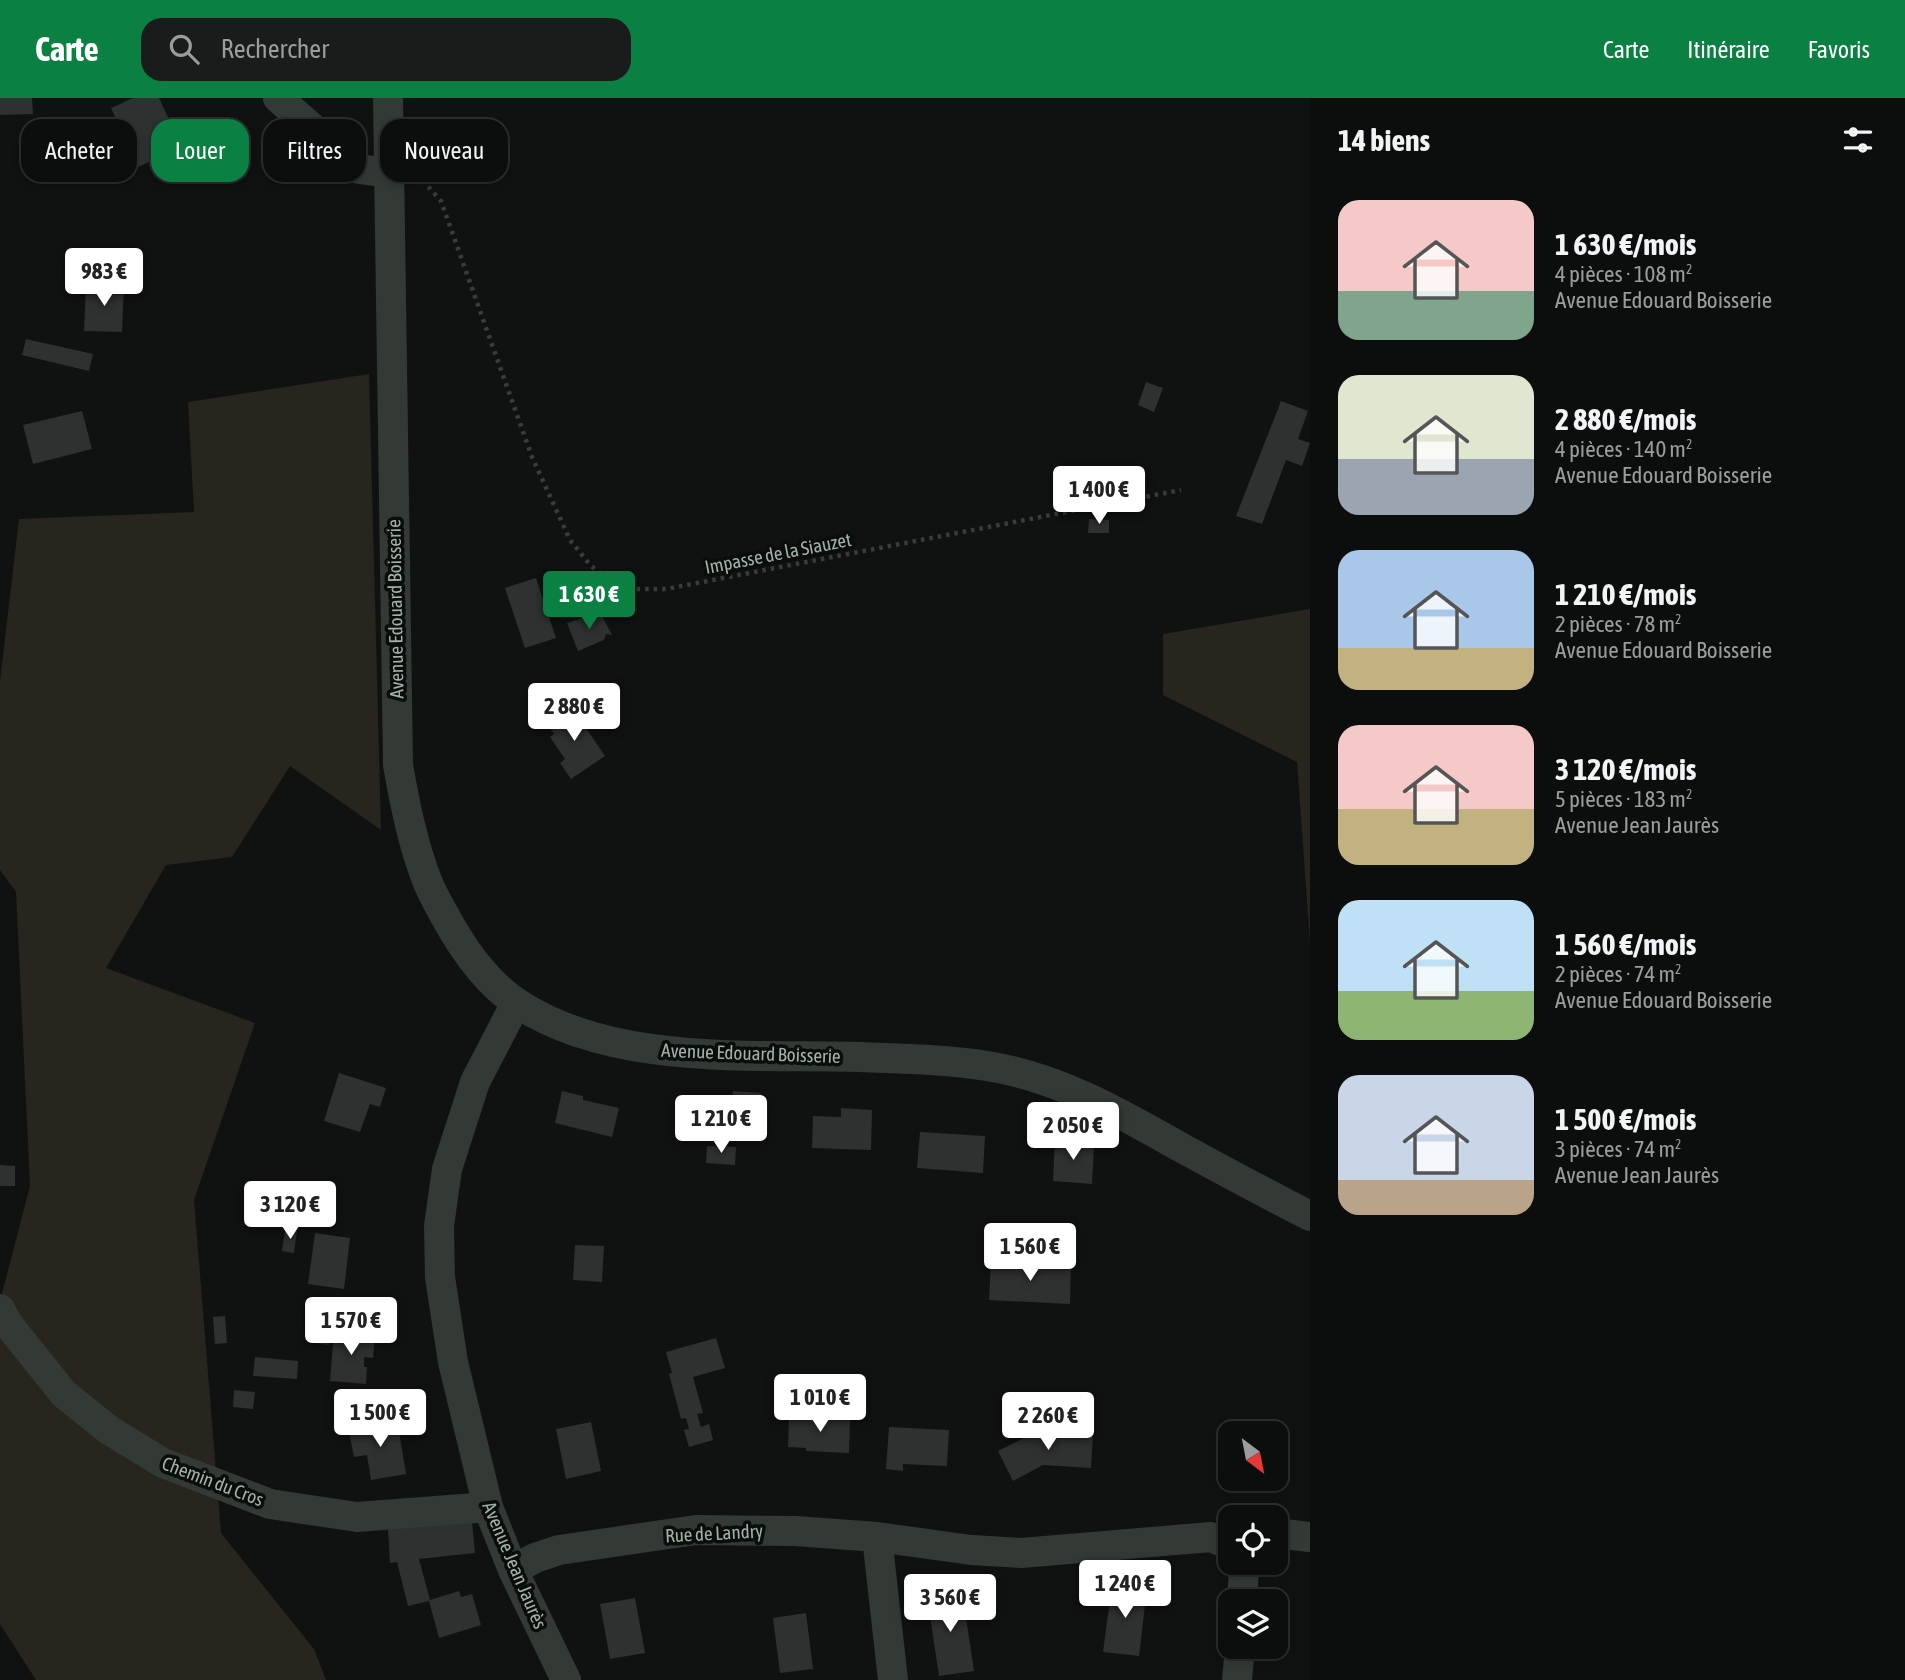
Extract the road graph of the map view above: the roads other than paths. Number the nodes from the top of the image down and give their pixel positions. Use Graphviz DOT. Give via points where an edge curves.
graph roads {
  1 [pos="278,98"];
  2 [pos="388,98"];
  3 [pos="388,119"];
  4 [pos="380,172"];
  5 [pos="389,182"];
  6 [pos="516,1003"];
  7 [pos="1310,1216"];
  8 [pos="0,1309"];
  9 [pos="488,1507"];
  10 [pos="1288,1534"];
  11 [pos="877,1537"];
  12 [pos="1310,1537"];
  13 [pos="1218,1540"];
  14 [pos="513,1570"];
  15 [pos="1239,1659"];
  16 [pos="566,1680"];
  17 [pos="893,1680"];
  18 [pos="1237,1680"];
  1 -- 4 [label="street" via="359,169"];
  2 -- 3 [label="street, Avenue Edouard Boisserie"];
  5 -- 6 [label="street, Avenue Edouard Boisserie" via="398,765 410,830 429,886 457,936 489,979"];
  6 -- 7 [label="street, Avenue Edouard Boisserie" via="594,1038 644,1049 943,1060 1045,1080 1123,1115"];
  6 -- 9 [label="street, Avenue Jean Jaurès" via="475,1082 447,1169 439,1226 440,1277 453,1362"];
  8 -- 9 [label="street, Chemin du Cros" via="64,1394 163,1464 270,1504 357,1517"];
  9 -- 14 [label="street, Avenue Jean Jaurès"];
  10 -- 12 [label="street"];
  11 -- 13 [label="street, Rue de Landry" via="1021,1553"];
  11 -- 14 [label="street, Rue de Landry" via="696,1530 559,1550"];
  11 -- 17 [label="street"];
  14 -- 16 [label="street, Avenue Jean Jaurès"];
  15 -- 18 [label="street"];
}
